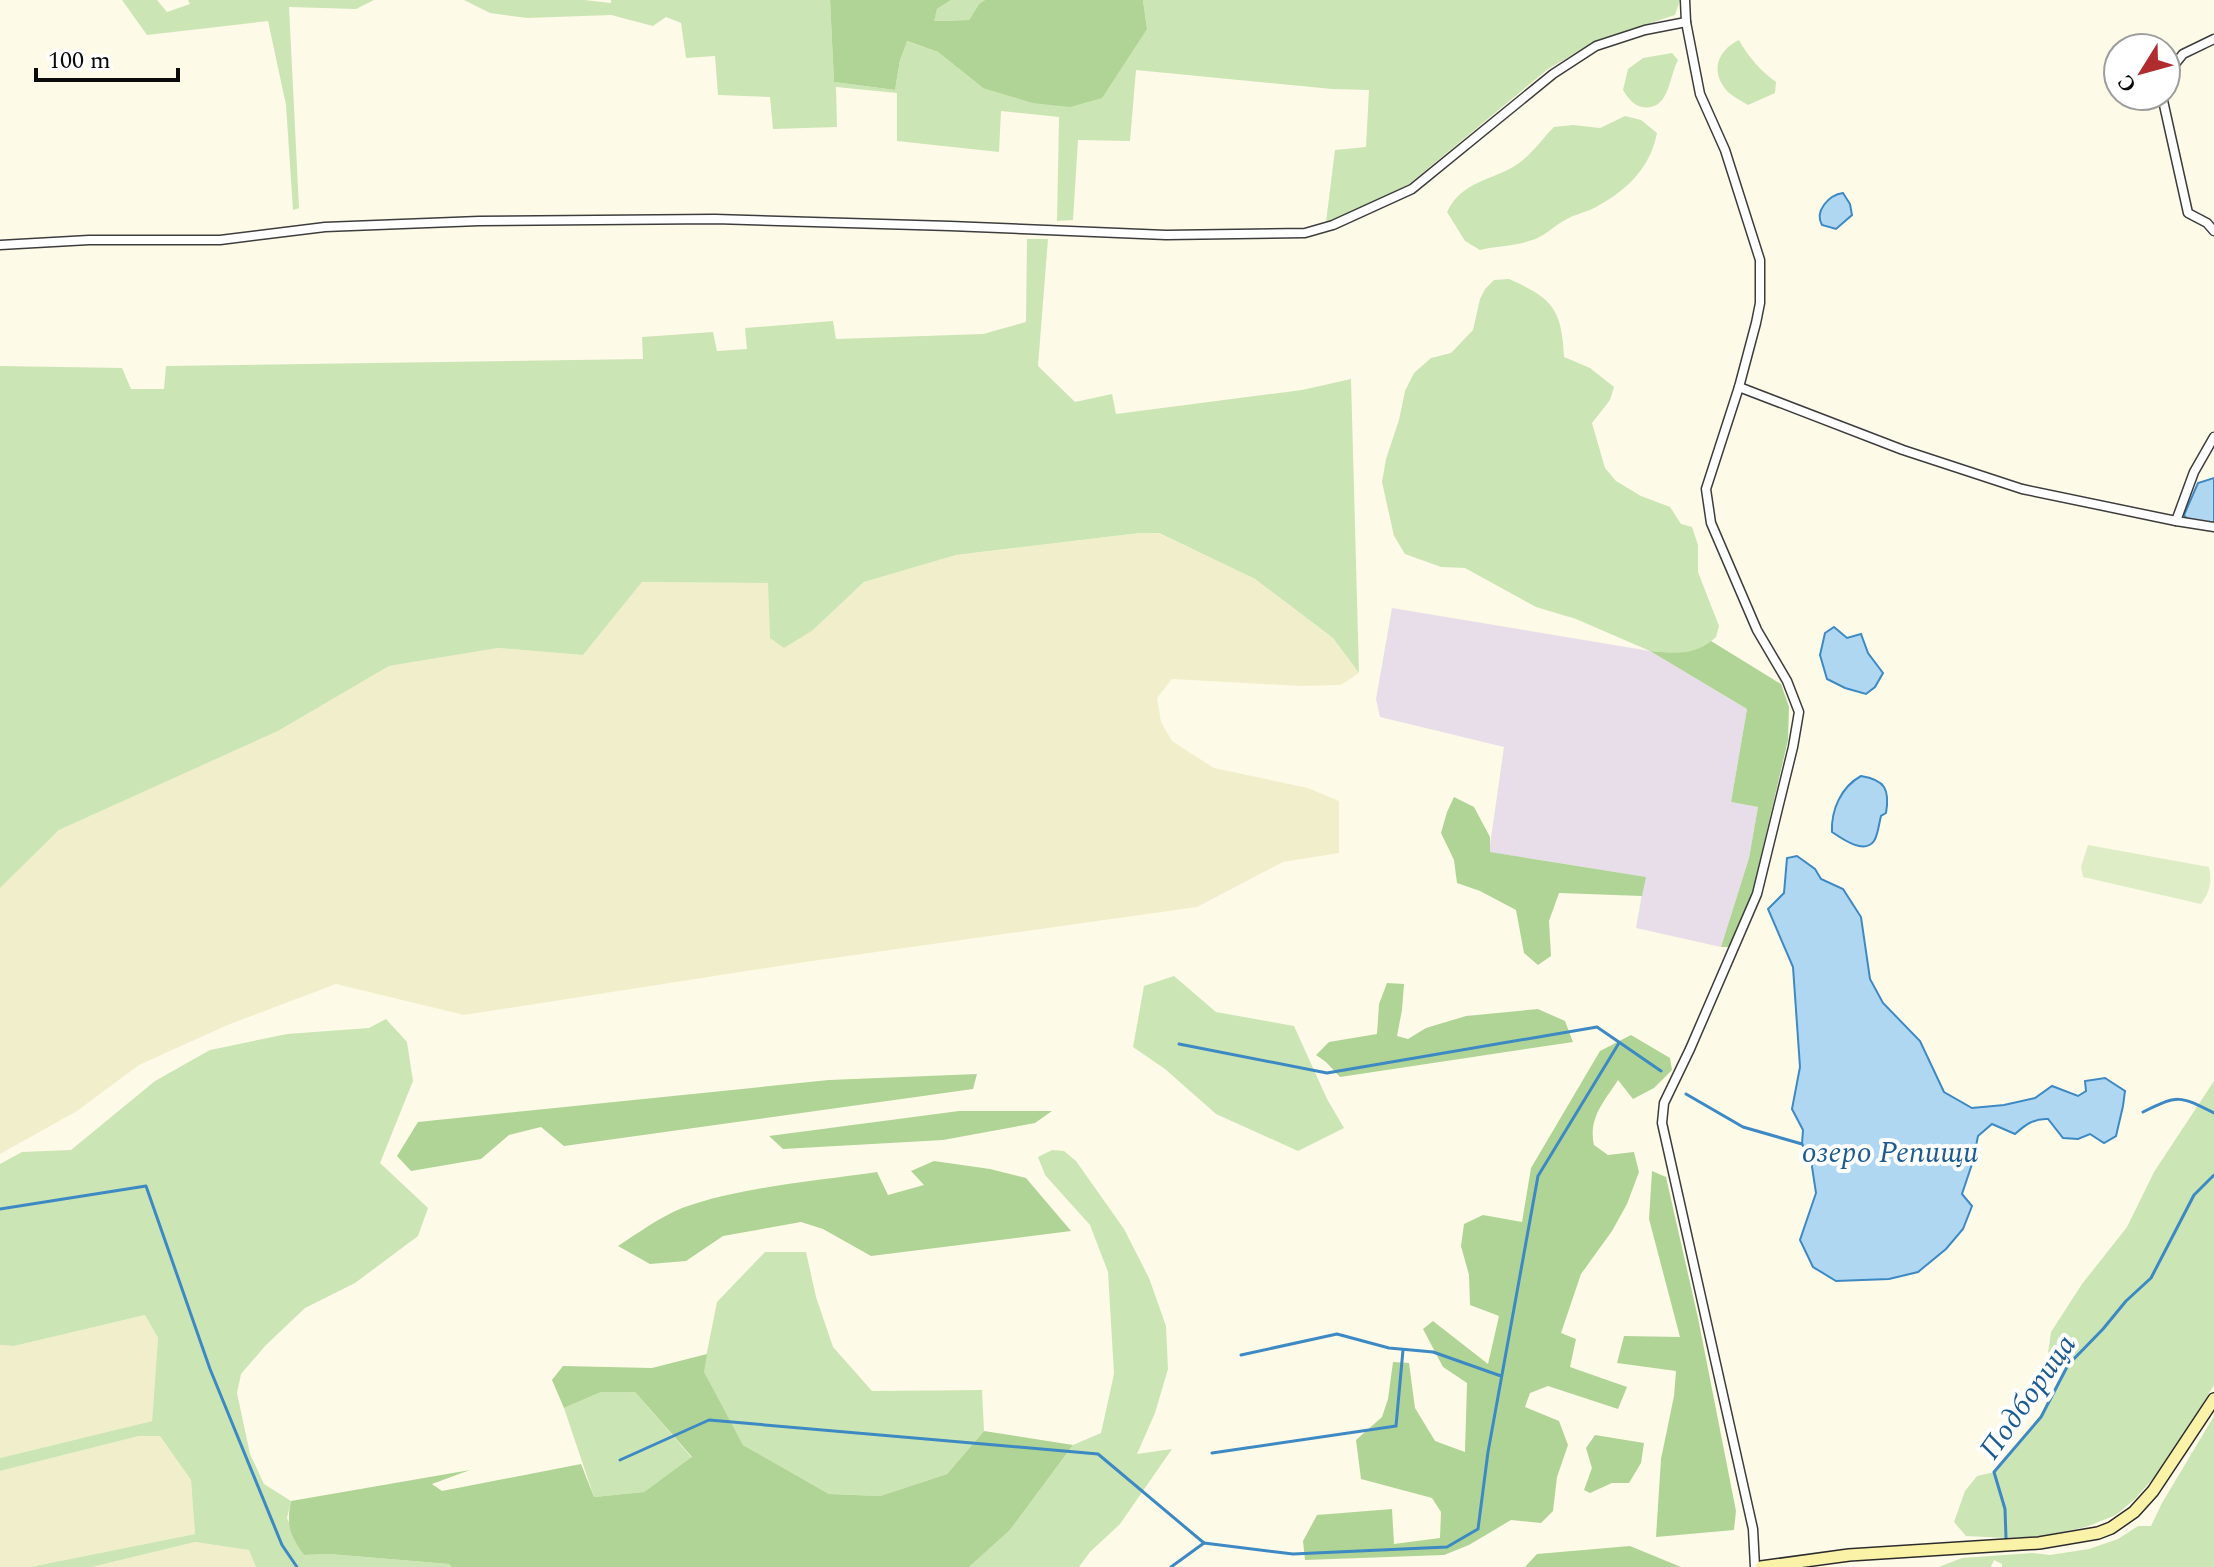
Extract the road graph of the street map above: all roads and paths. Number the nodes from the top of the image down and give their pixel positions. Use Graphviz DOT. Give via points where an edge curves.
graph roads {
  1 [pos="1685,0"];
  2 [pos="1686,22"];
  3 [pos="2214,39"];
  4 [pos="2182,55"];
  5 [pos="2166,112"];
  6 [pos="2214,231"];
  7 [pos="0,245"];
  8 [pos="1739,387"];
  9 [pos="2214,437"];
  10 [pos="2176,521"];
  11 [pos="2214,527"];
  12 [pos="2214,1399"];
  13 [pos="1758,1567"];
  1 -- 2 [label="street"];
  2 -- 7 [label="street" via="1596,46 1553,74 1412,189 1305,233 1166,235 715,219 479,221 325,227 220,240"];
  2 -- 8 [label="street" via="1700,94 1725,150 1760,260 1760,303"];
  3 -- 4 [label="street"];
  5 -- 6 [label="street" via="2188,213"];
  8 -- 10 [label="street" via="2022,489"];
  8 -- 13 [label="street" via="1706,489 1711,523 1799,712 1757,894 1664,1103 1662,1123"];
  9 -- 10 [label="street"];
  10 -- 11 [label="street"];
  12 -- 13 [label="main road" via="2153,1491 2134,1512 2098,1533 2039,1543 1849,1555"];
}
